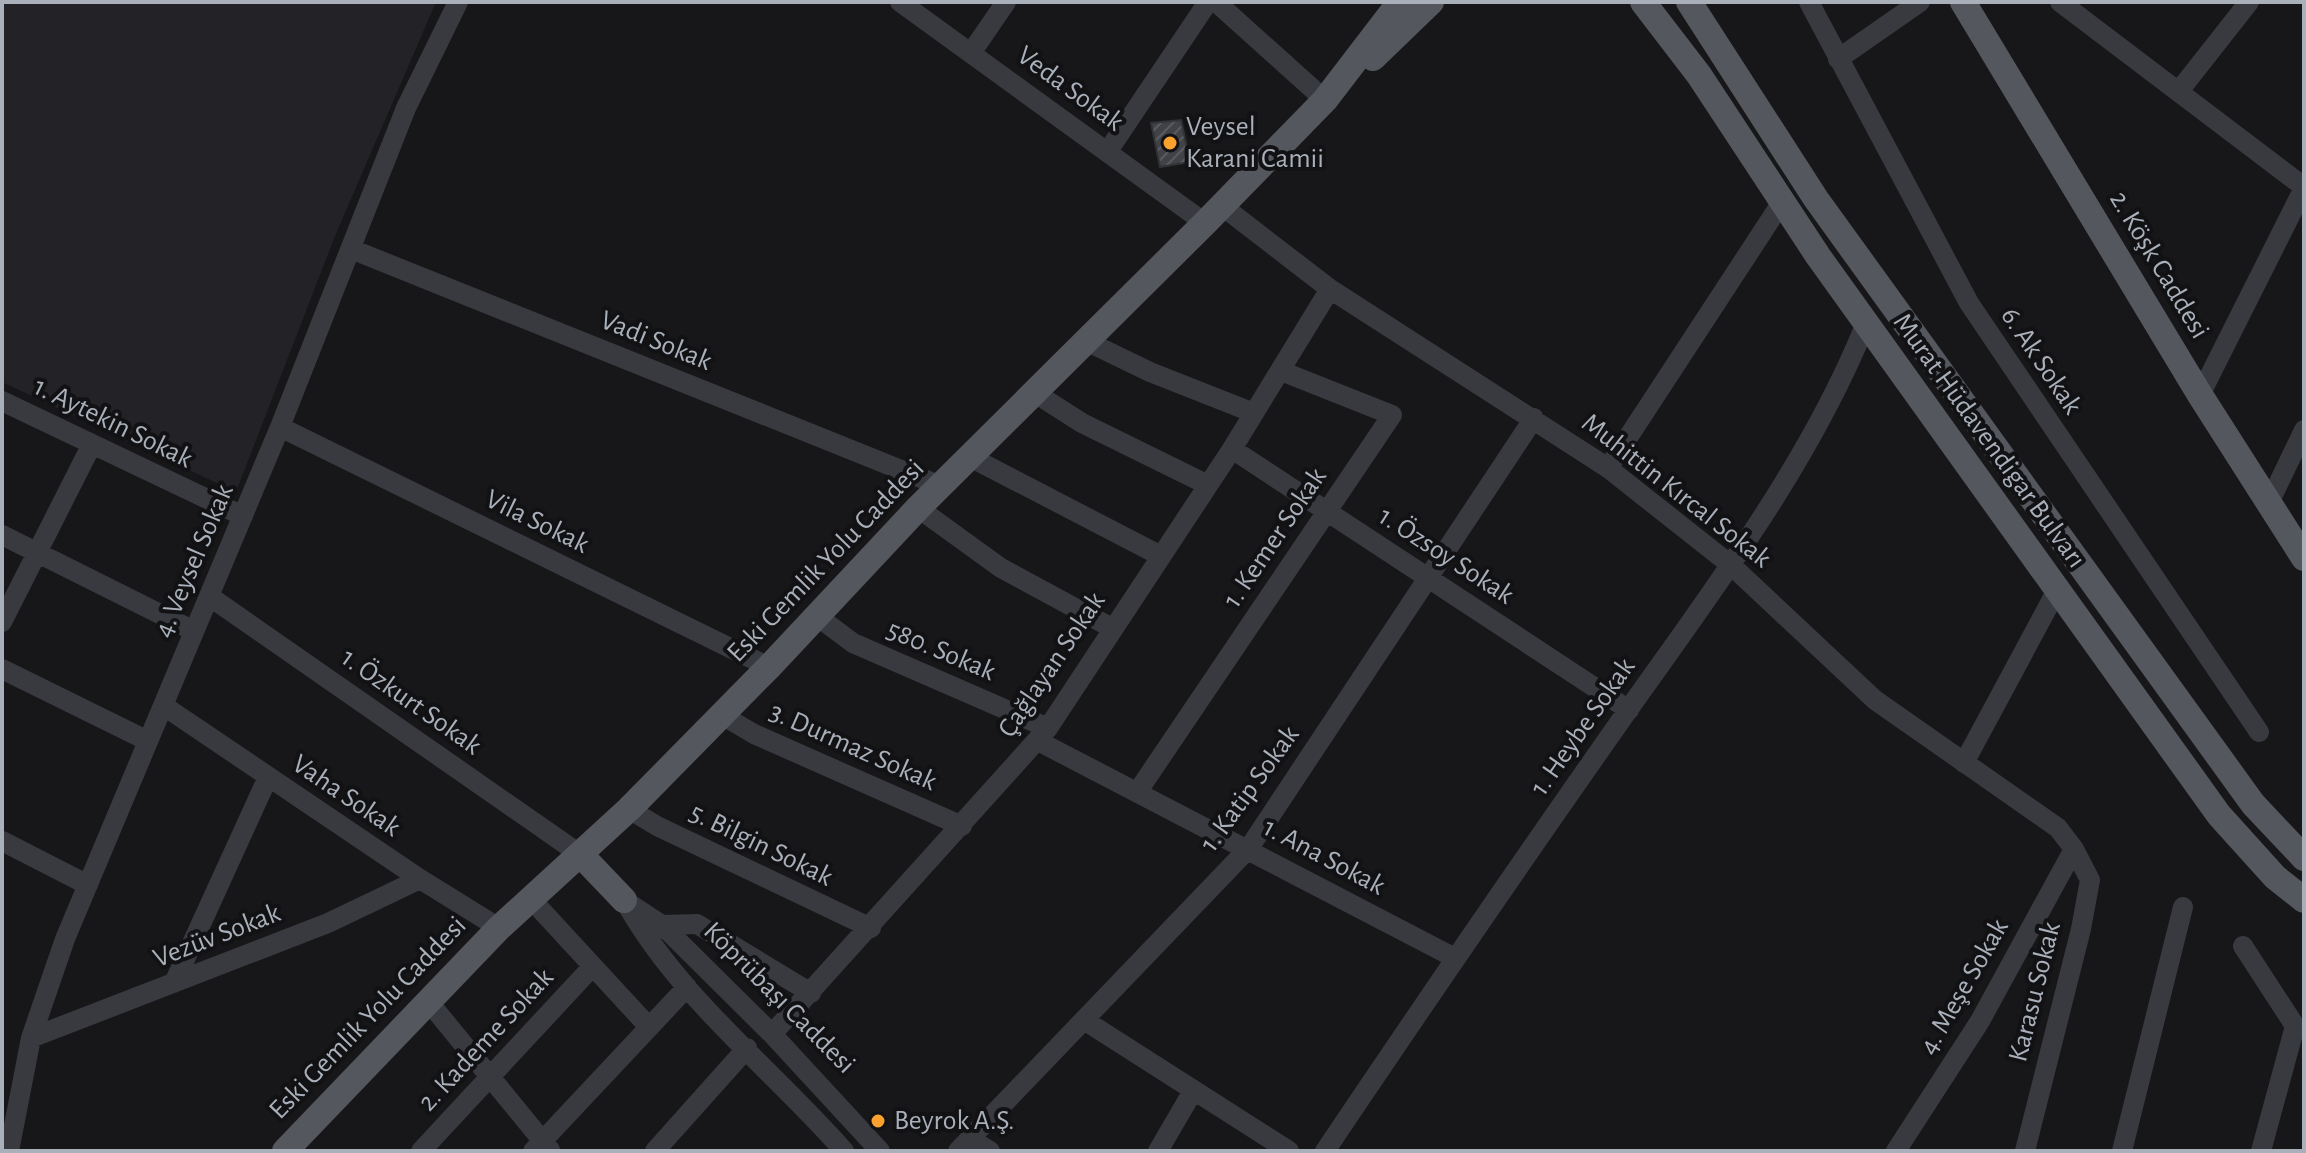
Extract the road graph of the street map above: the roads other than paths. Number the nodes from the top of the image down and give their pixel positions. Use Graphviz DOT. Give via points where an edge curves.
graph roads {
  1 [pos="458,2"];
  2 [pos="900,2"];
  3 [pos="1006,2"];
  4 [pos="1208,2"];
  5 [pos="1216,2"];
  6 [pos="1400,2"];
  7 [pos="1431,2"];
  8 [pos="1643,2"];
  9 [pos="1689,2"];
  10 [pos="1809,2"];
  11 [pos="1920,2"];
  12 [pos="1963,2"];
  13 [pos="2060,2"];
  14 [pos="2249,2"];
  15 [pos="971,53"];
  16 [pos="1838,59"];
  17 [pos="2179,91"];
  18 [pos="1325,100"];
  19 [pos="1108,151"];
  20 [pos="2304,187"];
  21 [pos="1782,202"];
  22 [pos="1213,214"];
  23 [pos="351,249"];
  24 [pos="1330,289"];
  25 [pos="1866,323"];
  26 [pos="1086,341"];
  27 [pos="1281,371"];
  28 [pos="1035,393"];
  29 [pos="2200,395"];
  30 [pos="2,401"];
  31 [pos="1254,413"];
  32 [pos="1534,418"];
  33 [pos="280,427"];
  34 [pos="2304,430"];
  35 [pos="92,444"];
  36 [pos="1232,449"];
  37 [pos="970,457"];
  38 [pos="1608,468"];
  39 [pos="1208,485"];
  40 [pos="941,486"];
  41 [pos="2268,505"];
  42 [pos="918,508"];
  43 [pos="1327,511"];
  44 [pos="243,516"];
  45 [pos="2,535"];
  46 [pos="38,553"];
  47 [pos="1161,556"];
  48 [pos="2304,558"];
  49 [pos="1732,566"];
  50 [pos="1428,578"];
  51 [pos="2057,590"];
  52 [pos="209,596"];
  53 [pos="817,616"];
  54 [pos="2,622"];
  55 [pos="1112,628"];
  56 [pos="194,631"];
  57 [pos="769,667"];
  58 [pos="2,669"];
  59 [pos="164,706"];
  60 [pos="1629,710"];
  61 [pos="722,715"];
  62 [pos="2259,732"];
  63 [pos="1043,734"];
  64 [pos="148,741"];
  65 [pos="1964,763"];
  66 [pos="268,777"];
  67 [pos="1138,791"];
  68 [pos="629,809"];
  69 [pos="962,826"];
  70 [pos="2,841"];
  71 [pos="1249,848"];
  72 [pos="2074,849"];
  73 [pos="581,855"];
  74 [pos="2304,858"];
  75 [pos="420,879"];
  76 [pos="88,885"];
  77 [pos="530,898"];
  78 [pos="624,900"];
  79 [pos="2304,900"];
  80 [pos="2183,907"];
  81 [pos="662,925"];
  82 [pos="499,928"];
  83 [pos="871,928"];
  84 [pos="647,940"];
  85 [pos="2243,946"];
  86 [pos="1455,958"];
  87 [pos="593,966"];
  88 [pos="174,983"];
  89 [pos="687,987"];
  90 [pos="811,993"];
  91 [pos="428,1001"];
  92 [pos="1084,1020"];
  93 [pos="649,1027"];
  94 [pos="772,1034"];
  95 [pos="31,1038"];
  96 [pos="747,1048"];
  97 [pos="490,1077"];
  98 [pos="1193,1091"];
  99 [pos="964,1145"];
  100 [pos="543,1147"];
  101 [pos="9,1151"];
  102 [pos="285,1151"];
  103 [pos="421,1151"];
  104 [pos="655,1151"];
  105 [pos="844,1151"];
  106 [pos="880,1151"];
  107 [pos="990,1151"];
  108 [pos="1158,1151"];
  109 [pos="1289,1151"];
  110 [pos="1325,1151"];
  111 [pos="1896,1151"];
  112 [pos="2025,1151"];
  113 [pos="2122,1151"];
  114 [pos="2261,1151"];
  1 -- 23 [label="street, 4. Veysel Sokak" via="406,108"];
  2 -- 15 [label="street, Veda Sokak"];
  3 -- 15 [label="street"];
  4 -- 19 [label="street"];
  5 -- 18 [label="street"];
  6 -- 18 [label="main road, Eski Gemlik Yolu Caddesi"];
  7 -- 18 [label="main road"];
  8 -- 21 [label="main road, Murat Hüdavendigar Bulvarı" via="1699,75"];
  9 -- 74 [label="main road, Murat Hüdavendigar Bulvarı" via="1825,212 2253,804"];
  10 -- 16 [label="street, 6. Ak Sokak"];
  11 -- 16 [label="street"];
  12 -- 29 [label="main road, 2. Köşk Caddesi"];
  13 -- 17 [label="street"];
  14 -- 17 [label="street"];
  15 -- 19 [label="street, Veda Sokak"];
  16 -- 62 [label="street, 6. Ak Sokak" via="1969,303"];
  17 -- 20 [label="street"];
  18 -- 22 [label="main road, Eski Gemlik Yolu Caddesi"];
  19 -- 22 [label="street, Veda Sokak"];
  20 -- 29 [label="street"];
  21 -- 25 [label="main road, Murat Hüdavendigar Bulvarı"];
  21 -- 38 [label="street"];
  22 -- 24 [label="street, Muhittin Kırcal Sokak"];
  22 -- 26 [label="main road, Eski Gemlik Yolu Caddesi"];
  23 -- 33 [label="street, 4. Veysel Sokak"];
  23 -- 40 [label="street, Vadi Sokak"];
  24 -- 27 [label="street, Çağlayan Sokak"];
  24 -- 32 [label="street, Muhittin Kırcal Sokak"];
  25 -- 49 [label="street, 1. Heybe Sokak" via="1845,375"];
  25 -- 51 [label="main road, Murat Hüdavendigar Bulvarı"];
  26 -- 28 [label="main road, Eski Gemlik Yolu Caddesi"];
  26 -- 31 [label="street"];
  27 -- 31 [label="street, Çağlayan Sokak"];
  27 -- 43 [label="street, 1. Kemer Sokak" via="1392,415"];
  28 -- 37 [label="main road, Eski Gemlik Yolu Caddesi"];
  28 -- 39 [label="street" via="1082,423"];
  29 -- 41 [label="main road, 2. Köşk Caddesi"];
  30 -- 35 [label="street, 1. Aytekin Sokak"];
  31 -- 36 [label="street, Çağlayan Sokak"];
  32 -- 38 [label="street, Muhittin Kırcal Sokak"];
  32 -- 50 [label="street, 1. Katip Sokak"];
  33 -- 44 [label="street, 4. Veysel Sokak"];
  33 -- 57 [label="street, Vila Sokak"];
  34 -- 41 [label="street"];
  35 -- 44 [label="street, 1. Aytekin Sokak"];
  35 -- 46 [label="street"];
  36 -- 39 [label="street, Çağlayan Sokak"];
  36 -- 43 [label="street, 1. Özsoy Sokak"];
  37 -- 40 [label="main road, Eski Gemlik Yolu Caddesi"];
  37 -- 47 [label="street"];
  38 -- 49 [label="street, Muhittin Kırcal Sokak"];
  39 -- 47 [label="street, Çağlayan Sokak"];
  40 -- 42 [label="main road, Eski Gemlik Yolu Caddesi"];
  41 -- 48 [label="main road, 2. Köşk Caddesi"];
  42 -- 53 [label="main road, Eski Gemlik Yolu Caddesi"];
  42 -- 55 [label="street" via="1001,568"];
  43 -- 50 [label="street, 1. Özsoy Sokak"];
  43 -- 67 [label="street, 1. Kemer Sokak"];
  44 -- 52 [label="street, 4. Veysel Sokak"];
  45 -- 46 [label="street"];
  46 -- 54 [label="street"];
  46 -- 56 [label="street"];
  47 -- 55 [label="street, Çağlayan Sokak"];
  49 -- 60 [label="street, 1. Heybe Sokak"];
  49 -- 65 [label="street, Muhittin Kırcal Sokak" via="1875,700"];
  50 -- 60 [label="street, 1. Özsoy Sokak"];
  50 -- 71 [label="street, 1. Katip Sokak"];
  51 -- 65 [label="street"];
  51 -- 79 [label="main road, Murat Hüdavendigar Bulvarı" via="2219,815 2275,877"];
  52 -- 56 [label="street, 4. Veysel Sokak"];
  52 -- 73 [label="street, 1. Özkurt Sokak"];
  53 -- 57 [label="main road, Eski Gemlik Yolu Caddesi"];
  53 -- 63 [label="street, 580. Sokak" via="853,643"];
  55 -- 63 [label="street, Çağlayan Sokak"];
  56 -- 59 [label="street, 4. Veysel Sokak"];
  57 -- 61 [label="main road, Eski Gemlik Yolu Caddesi"];
  58 -- 64 [label="street"];
  59 -- 64 [label="street, 4. Veysel Sokak"];
  59 -- 66 [label="street, Vaha Sokak"];
  60 -- 86 [label="street, 1. Heybe Sokak"];
  61 -- 68 [label="main road, Eski Gemlik Yolu Caddesi"];
  61 -- 69 [label="street, 3. Durmaz Sokak"];
  63 -- 67 [label="street, 1. Ana Sokak"];
  63 -- 69 [label="street, Çağlayan Sokak"];
  64 -- 76 [label="street, 4. Veysel Sokak"];
  65 -- 72 [label="street, Muhittin Kırcal Sokak" via="2058,828"];
  66 -- 75 [label="street, Vaha Sokak"];
  66 -- 88 [label="street"];
  67 -- 71 [label="street, 1. Ana Sokak"];
  68 -- 73 [label="main road, Eski Gemlik Yolu Caddesi"];
  68 -- 83 [label="street, 5. Bilgin Sokak"];
  69 -- 83 [label="street, Çağlayan Sokak"];
  70 -- 76 [label="street"];
  71 -- 86 [label="street, 1. Ana Sokak"];
  71 -- 92 [label="street, 1. Katip Sokak"];
  72 -- 111 [label="street, 4. Meşe Sokak" via="1980,1021"];
  72 -- 112 [label="street, Karasu Sokak" via="2090,880"];
  73 -- 77 [label="main road, Eski Gemlik Yolu Caddesi"];
  73 -- 78 [label="main road, Köprübaşı Caddesi"];
  75 -- 82 [label="street, Vaha Sokak"];
  75 -- 88 [label="street, Vezüv Sokak" via="328,923"];
  76 -- 95 [label="street, 4. Veysel Sokak"];
  77 -- 82 [label="main road, Eski Gemlik Yolu Caddesi"];
  77 -- 87 [label="street"];
  78 -- 81 [label="street, Köprübaşı Caddesi"];
  78 -- 84 [label="street, Köprübaşı Caddesi"];
  80 -- 113 [label="street"];
  81 -- 84 [label="street"];
  81 -- 90 [label="street" via="697,924"];
  81 -- 94 [label="street, Köprübaşı Caddesi"];
  82 -- 91 [label="main road, Eski Gemlik Yolu Caddesi"];
  83 -- 90 [label="street, Çağlayan Sokak"];
  84 -- 89 [label="street, Köprübaşı Caddesi"];
  85 -- 114 [label="street" via="2295,1026"];
  86 -- 110 [label="street, 1. Heybe Sokak"];
  87 -- 93 [label="street"];
  87 -- 97 [label="street, 2. Kademe Sokak"];
  88 -- 95 [label="street, Vezüv Sokak"];
  89 -- 93 [label="street"];
  89 -- 96 [label="street, Köprübaşı Caddesi"];
  90 -- 94 [label="street, Çağlayan Sokak"];
  91 -- 97 [label="street"];
  91 -- 102 [label="main road, Eski Gemlik Yolu Caddesi"];
  92 -- 98 [label="street"];
  92 -- 99 [label="street, 1. Katip Sokak"];
  93 -- 100 [label="street"];
  94 -- 106 [label="street, Köprübaşı Caddesi"];
  95 -- 101 [label="street, 4. Veysel Sokak"];
  96 -- 104 [label="street"];
  96 -- 105 [label="street, Köprübaşı Caddesi"];
  97 -- 100 [label="street"];
  97 -- 103 [label="street, 2. Kademe Sokak"];
  98 -- 108 [label="street"];
  98 -- 109 [label="street"];
  99 -- 107 [label="street"];
}
